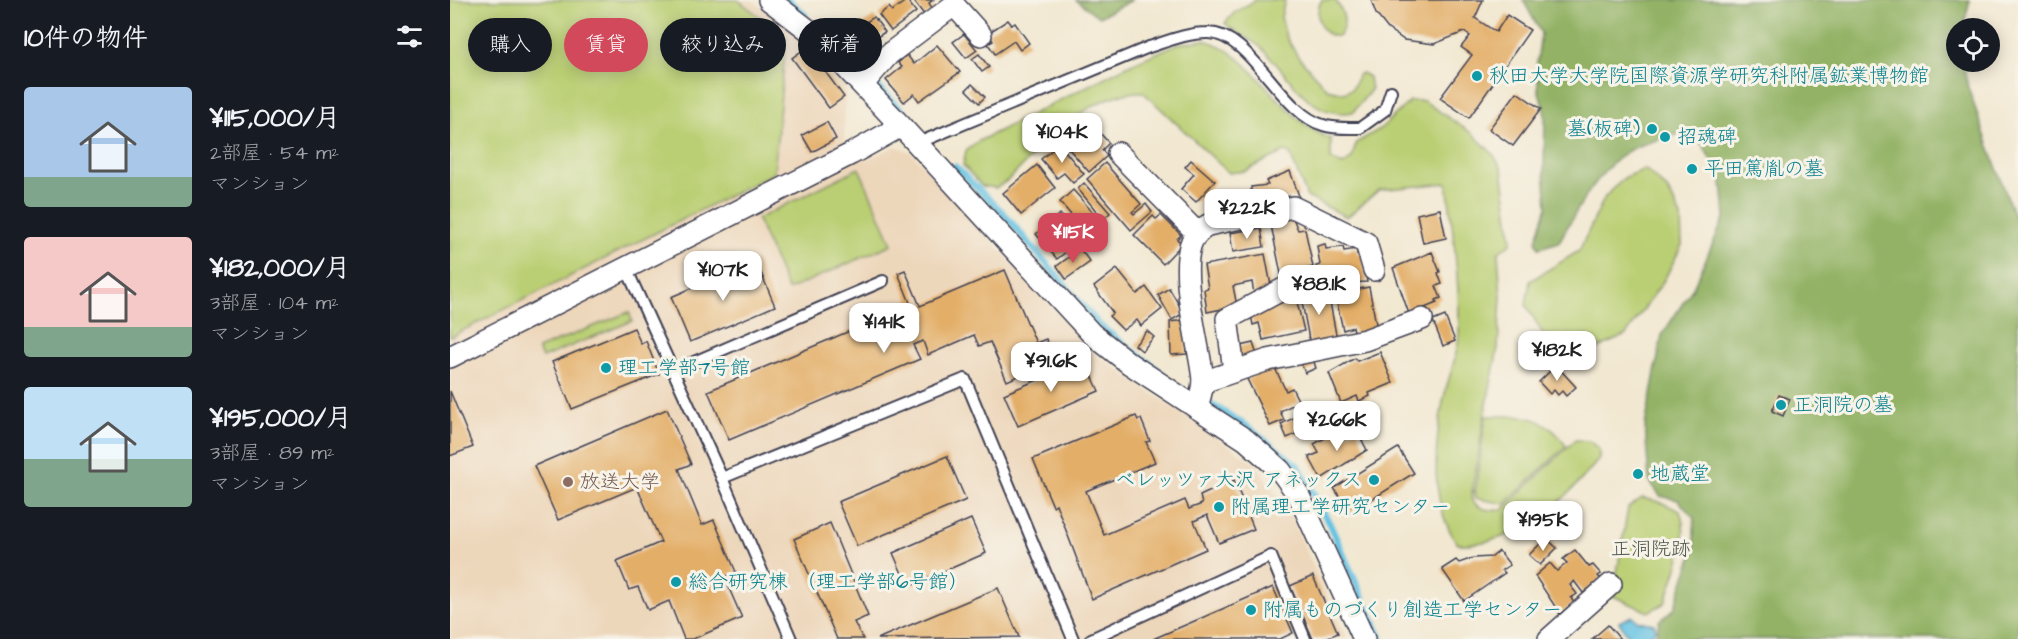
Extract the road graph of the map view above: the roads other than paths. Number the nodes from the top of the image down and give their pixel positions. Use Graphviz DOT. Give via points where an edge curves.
graph roads {
  1 [pos="769,0"];
  2 [pos="958,2"];
  3 [pos="981,35"];
  4 [pos="863,84"];
  5 [pos="1391,91"];
  6 [pos="901,126"];
  7 [pos="918,143"];
  8 [pos="1118,153"];
  9 [pos="1197,233"];
  10 [pos="626,268"];
  11 [pos="1374,270"];
  12 [pos="883,281"];
  13 [pos="1307,285"];
  14 [pos="1422,319"];
  15 [pos="450,357"];
  16 [pos="1234,370"];
  17 [pos="673,371"];
  18 [pos="1203,383"];
  19 [pos="1198,407"];
  20 [pos="722,478"];
  21 [pos="1611,584"];
  22 [pos="791,639"];
  23 [pos="1073,639"];
  24 [pos="1091,639"];
  25 [pos="1305,639"];
  26 [pos="1364,639"];
  27 [pos="1549,639"];
  1 -- 4 [label="street" via="815,35"];
  2 -- 3 [label="street"];
  2 -- 4 [label="street" via="890,54"];
  4 -- 6 [label="street"];
  5 -- 7 [label="lane" via="1384,110 1360,128 1321,125 1299,111 1228,38 1209,33 1149,47"];
  6 -- 7 [label="street"];
  6 -- 10 [label="street"];
  7 -- 19 [label="street" via="1092,334 1130,364"];
  8 -- 9 [label="street"];
  9 -- 11 [label="street" via="1208,225 1293,207 1366,243"];
  9 -- 18 [label="street" via="1191,244 1189,271"];
  10 -- 15 [label="street"];
  10 -- 17 [label="lane"];
  12 -- 17 [label="lane"];
  13 -- 16 [label="street" via="1289,286 1227,319"];
  14 -- 16 [label="street" via="1365,340"];
  16 -- 18 [label="street"];
  17 -- 20 [label="lane"];
  18 -- 19 [label="street"];
  19 -- 26 [label="street" via="1246,440 1280,470 1299,495"];
  20 -- 22 [label="lane"];
  20 -- 23 [label="lane" via="965,379"];
  21 -- 27 [label="street"];
  24 -- 25 [label="lane" via="1271,556"];
}
